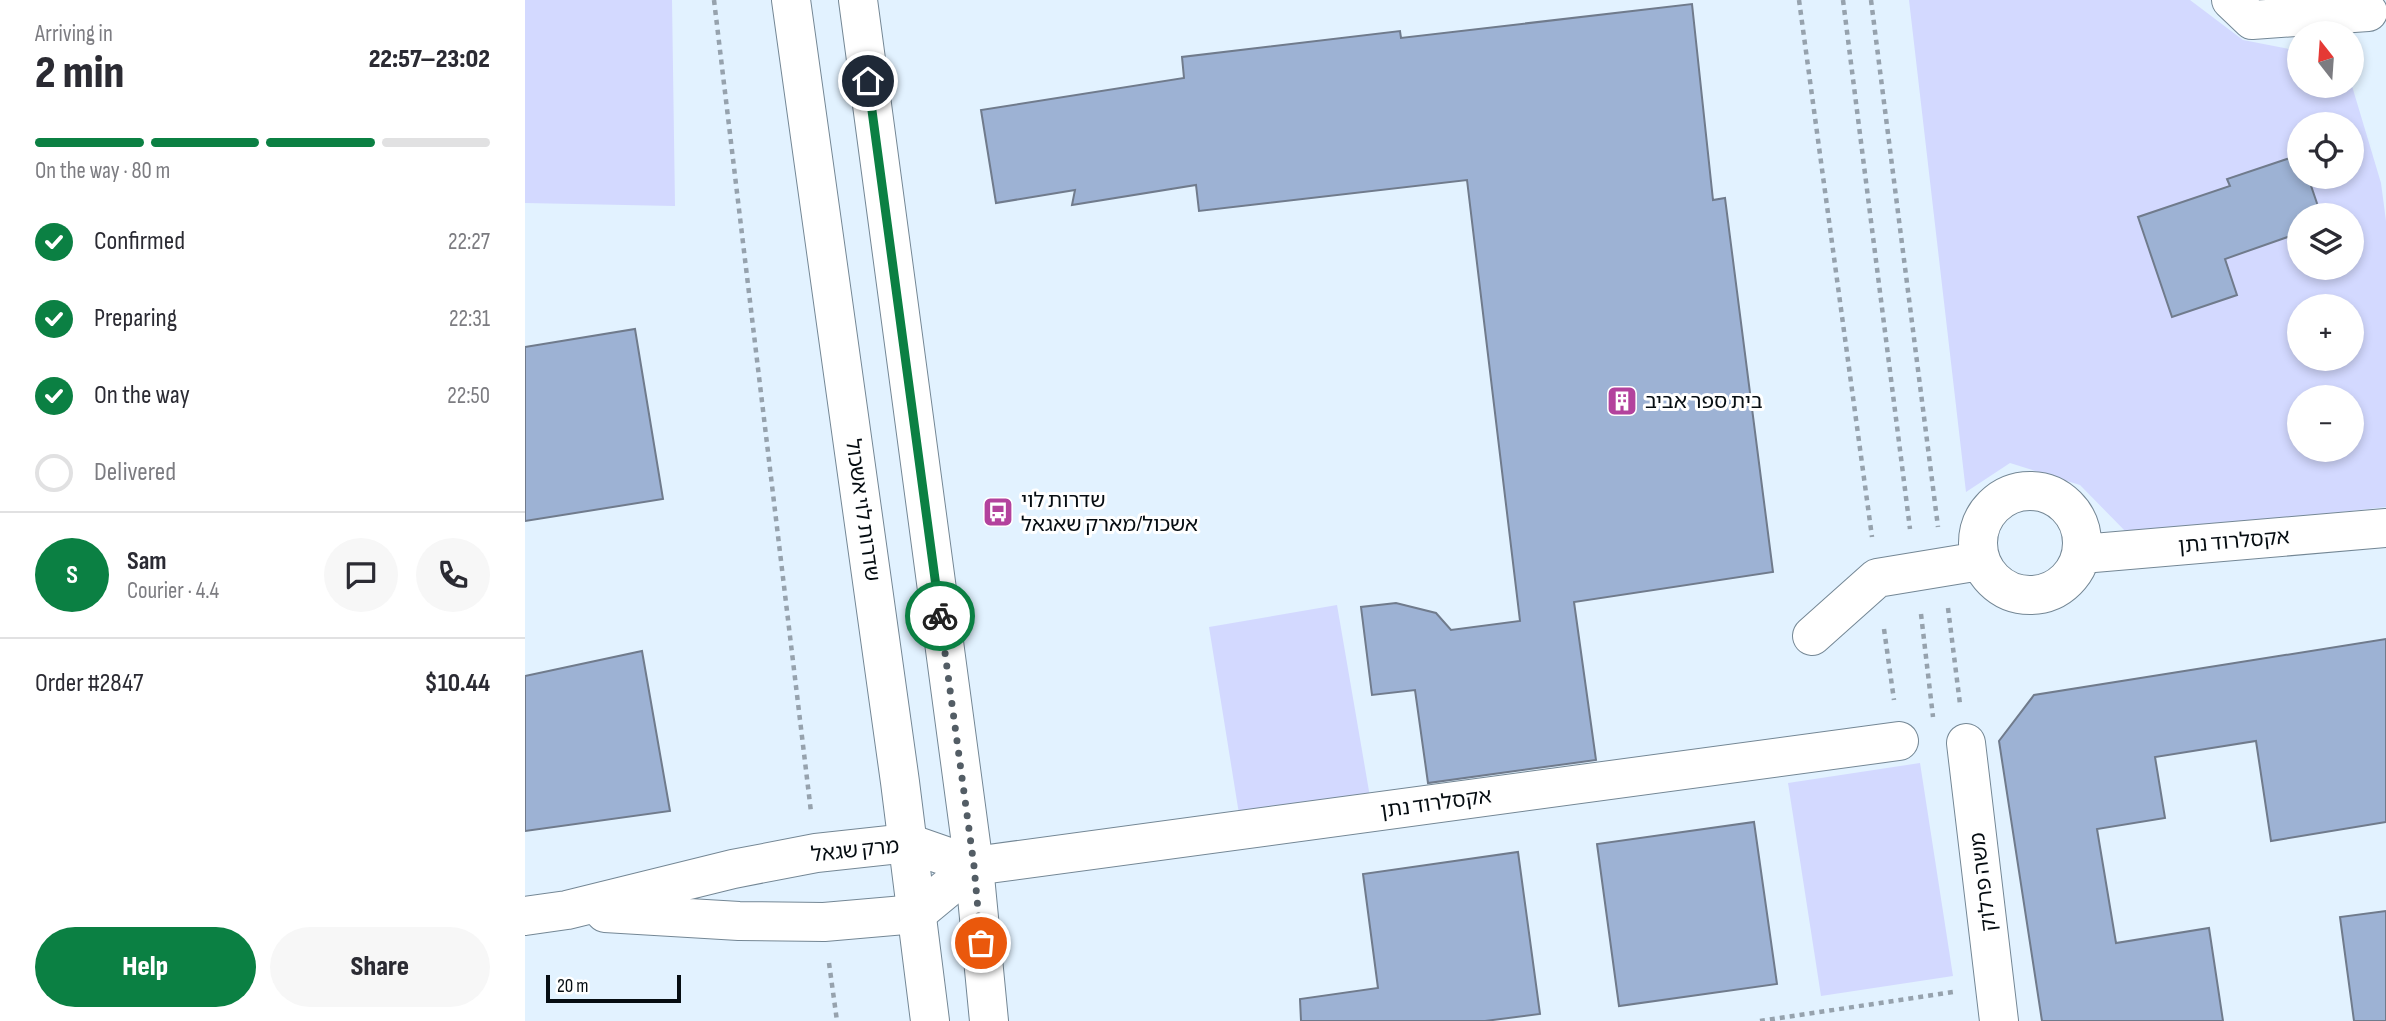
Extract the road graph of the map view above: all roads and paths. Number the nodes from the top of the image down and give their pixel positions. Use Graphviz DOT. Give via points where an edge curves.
graph roads {
  1 [pos="714,0"];
  2 [pos="792,0"];
  3 [pos="857,0"];
  4 [pos="1799,0"];
  5 [pos="1843,0"];
  6 [pos="1871,0"];
  7 [pos="2231,0"];
  8 [pos="2374,17"];
  9 [pos="2386,528"];
  10 [pos="2081,554"];
  11 [pos="1980,561"];
  12 [pos="1929,570"];
  13 [pos="1877,578"];
  14 [pos="1812,636"];
  15 [pos="1899,741"];
  16 [pos="1966,743"];
  17 [pos="908,843"];
  18 [pos="817,853"];
  19 [pos="974,866"];
  20 [pos="567,910"];
  21 [pos="916,914"];
  22 [pos="525,916"];
  23 [pos="824,922"];
  24 [pos="1997,1004"];
  25 [pos="837,1021"];
  26 [pos="930,1021"];
  27 [pos="989,1021"];
  28 [pos="1761,1021"];
  1 -- 18 [label="path"];
  2 -- 17 [label="street, שדרות לוי אשכול"];
  3 -- 19 [label="street"];
  4 -- 13 [label="path"];
  5 -- 12 [label="path"];
  6 -- 12 [label="path"];
  7 -- 8 [label="street" via="2252,20"];
  9 -- 10 [label="street, אקסלרוד נתן"];
  10 -- 11 [label="street" via="2064,583 2033,596 2001,588"];
  10 -- 11 [label="street" via="2083,537 2067,506 2036,491 2018,492 1988,511 1978,535"];
  11 -- 12 [label="street"];
  12 -- 13 [label="street"];
  12 -- 15 [label="path" via="1936,735"];
  12 -- 16 [label="path"];
  13 -- 14 [label="street"];
  13 -- 15 [label="path"];
  15 -- 19 [label="street, אקסלרוד נתן"];
  16 -- 24 [label="street, משה פרלוק"];
  17 -- 18 [label="street, מרק שגאל"];
  17 -- 19 [label="street, מרק שגאל"];
  17 -- 21 [label="street, שדרות לוי אשכול"];
  18 -- 20 [label="street, מרק שגאל"];
  19 -- 21 [label="street"];
  19 -- 27 [label="street"];
  20 -- 22 [label="street, מרק שגאל"];
  20 -- 23 [label="street, מרק שגאל"];
  21 -- 23 [label="street, מרק שגאל"];
  21 -- 26 [label="street, שדרות לוי אשכול"];
  23 -- 25 [label="path"];
  24 -- 28 [label="path"];
}
